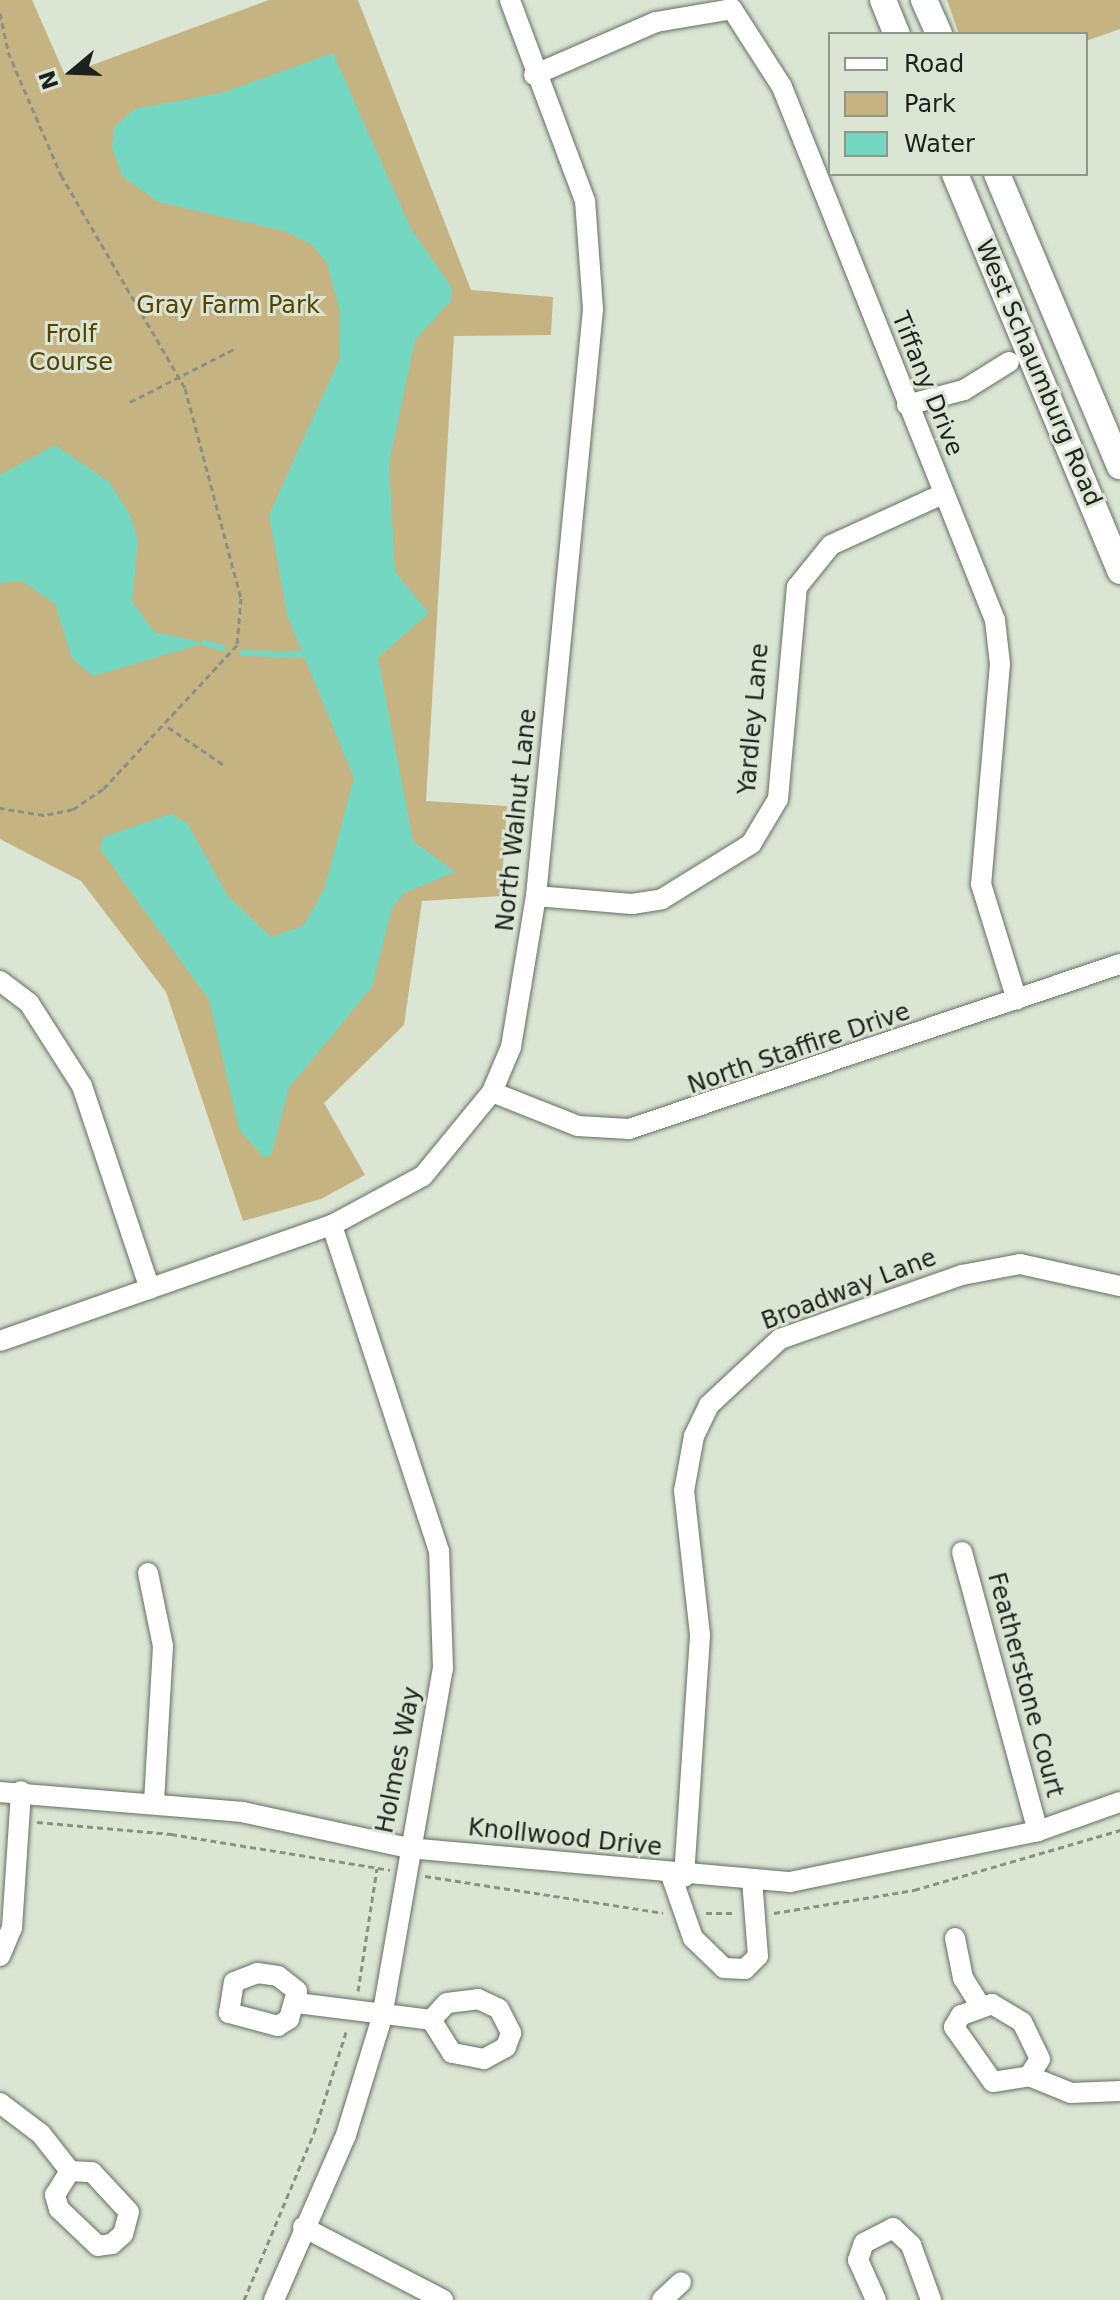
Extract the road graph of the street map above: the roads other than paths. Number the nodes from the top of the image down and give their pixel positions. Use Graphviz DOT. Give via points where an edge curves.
graph roads {
  1 [pos="510,0"];
  2 [pos="883,0"];
  3 [pos="924,0"];
  4 [pos="896,32"];
  5 [pos="938,32"];
  6 [pos="534,75"];
  7 [pos="956,176"];
  8 [pos="998,176"];
  9 [pos="1009,362"];
  10 [pos="907,405"];
  11 [pos="1120,466"];
  12 [pos="943,494"];
  13 [pos="1120,571"];
  14 [pos="536,896"];
  15 [pos="1120,964"];
  16 [pos="0,981"];
  17 [pos="1017,1000"];
  18 [pos="492,1092"];
  19 [pos="332,1225"];
  20 [pos="1120,1286"];
  21 [pos="150,1289"];
  22 [pos="0,1341"];
  23 [pos="962,1552"];
  24 [pos="148,1573"];
  25 [pos="21,1791"];
  26 [pos="0,1792"];
  27 [pos="154,1801"];
  28 [pos="1120,1802"];
  29 [pos="1038,1831"];
  30 [pos="408,1848"];
  31 [pos="678,1876"];
  32 [pos="752,1880"];
  33 [pos="955,1938"];
  34 [pos="0,1956"];
  35 [pos="297,2003"];
  36 [pos="979,2004"];
  37 [pos="382,2017"];
  38 [pos="431,2020"];
  39 [pos="1029,2076"];
  40 [pos="1120,2091"];
  41 [pos="0,2103"];
  42 [pos="70,2171"];
  43 [pos="303,2227"];
  44 [pos="681,2282"];
  45 [pos="274,2300"];
  46 [pos="443,2300"];
  47 [pos="662,2300"];
  48 [pos="876,2300"];
  49 [pos="931,2300"];
  1 -- 6 [label="street, North Walnut Lane"];
  2 -- 4 [label="main road"];
  3 -- 5 [label="main road"];
  6 -- 10 [label="street, Tiffany Drive" via="656,22 732,9 782,87"];
  6 -- 14 [label="street, North Walnut Lane" via="585,201 593,309"];
  7 -- 13 [label="main road, West Schaumburg Road"];
  8 -- 11 [label="main road, West Schaumburg Road"];
  9 -- 10 [label="street" via="964,390"];
  10 -- 12 [label="street, Tiffany Drive"];
  12 -- 14 [label="street, Yardley Lane" via="831,545 797,587 778,799 751,844 662,899 632,904"];
  12 -- 17 [label="street, Tiffany Drive" via="999,639 981,884"];
  14 -- 18 [label="street, North Walnut Lane" via="525,998"];
  15 -- 17 [label="street, North Staffire Drive"];
  16 -- 21 [label="street" via="29,1003 82,1086"];
  17 -- 18 [label="street, North Staffire Drive" via="629,1129 578,1126"];
  18 -- 19 [label="street, North Walnut Lane" via="423,1176"];
  19 -- 21 [label="street, North Walnut Lane"];
  19 -- 30 [label="street, Holmes Way" via="439,1551 443,1669"];
  20 -- 31 [label="street, Broadway Lane" via="1020,1264 962,1275 780,1339 709,1405 694,1436 684,1491 700,1635"];
  21 -- 22 [label="street, North Walnut Lane"];
  23 -- 29 [label="street, Featherstone Court"];
  24 -- 27 [label="street" via="163,1646"];
  25 -- 26 [label="street, Knollwood Drive"];
  25 -- 27 [label="street, Knollwood Drive"];
  25 -- 34 [label="street" via="12,1928"];
  27 -- 30 [label="street, Knollwood Drive"];
  28 -- 29 [label="street, Knollwood Drive"];
  29 -- 32 [label="street, Knollwood Drive" via="790,1882"];
  30 -- 31 [label="street, Knollwood Drive"];
  30 -- 37 [label="street, Holmes Way"];
  31 -- 32 [label="street, Knollwood Drive"];
  31 -- 32 [label="street" via="693,1938 724,1968 745,1969 758,1956"];
  33 -- 36 [label="street" via="963,1978"];
  35 -- 37 [label="street"];
  36 -- 39 [label="street" via="1005,2009 1035,2038 1040,2059"];
  36 -- 39 [label="street" via="954,2027 974,2063 993,2082"];
  37 -- 38 [label="street"];
  37 -- 43 [label="street, Holmes Way" via="346,2135"];
  39 -- 40 [label="street" via="1071,2093"];
  41 -- 42 [label="street" via="41,2134"];
  43 -- 45 [label="street, Holmes Way"];
  43 -- 46 [label="street"];
  44 -- 47 [label="street"];
  48 -- 49 [label="street" via="858,2260 864,2243 893,2228 911,2245"];
}
